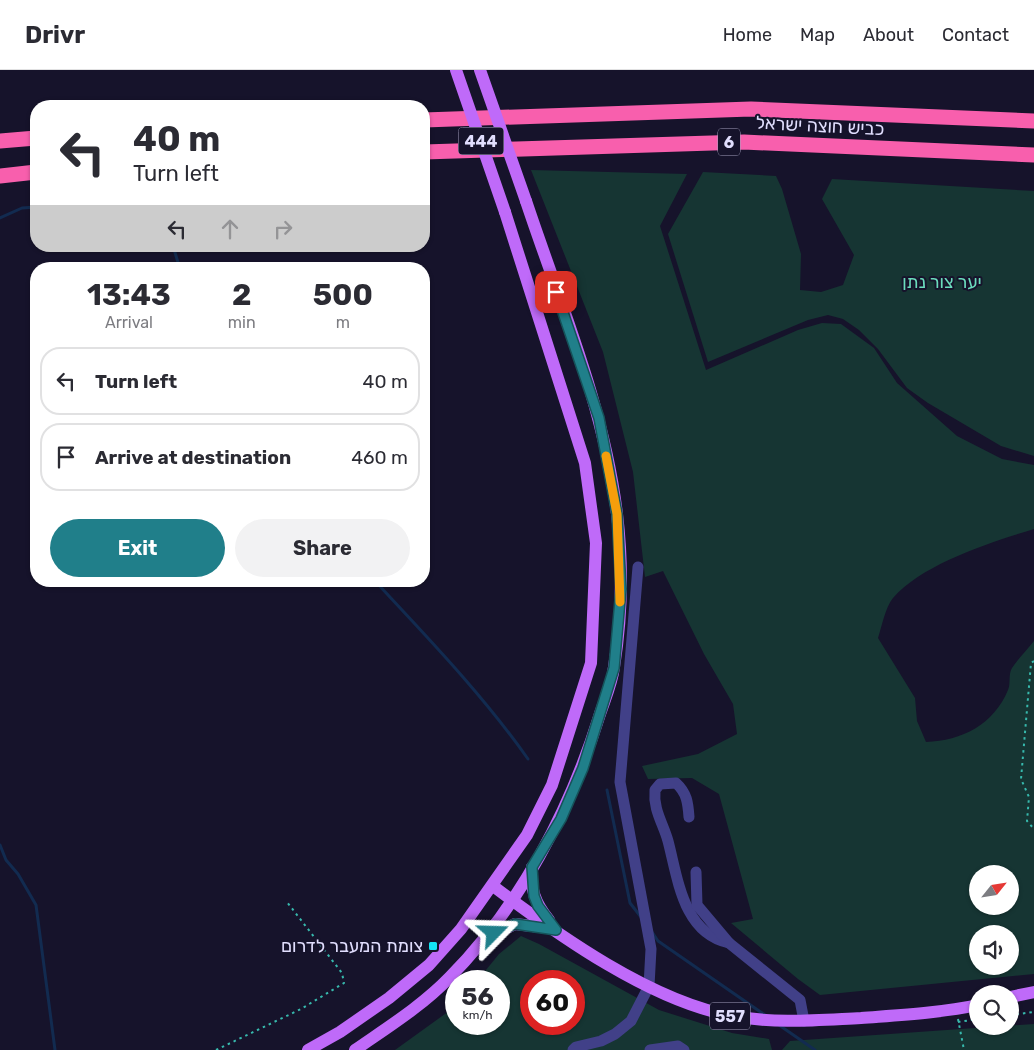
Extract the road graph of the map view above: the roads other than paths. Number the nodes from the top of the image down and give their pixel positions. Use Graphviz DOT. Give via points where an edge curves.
graph roads {
  1 [pos="456,70"];
  2 [pos="480,70"];
  3 [pos="430,120"];
  4 [pos="1034,122"];
  5 [pos="30,138"];
  6 [pos="0,141"];
  7 [pos="430,152"];
  8 [pos="1034,154"];
  9 [pos="30,173"];
  10 [pos="0,176"];
  11 [pos="638,567"];
  12 [pos="690,817"];
  13 [pos="532,867"];
  14 [pos="696,872"];
  15 [pos="493,886"];
  16 [pos="511,900"];
  17 [pos="556,930"];
  18 [pos="482,942"];
  19 [pos="729,943"];
  20 [pos="649,986"];
  21 [pos="1034,992"];
  22 [pos="1019,995"];
  23 [pos="969,1007"];
  24 [pos="804,1021"];
  25 [pos="308,1050"];
  26 [pos="355,1050"];
  27 [pos="573,1050"];
  28 [pos="650,1050"];
  29 [pos="684,1050"];
  1 -- 15 [label="main road, 444, bridge" via="585,463 596,543 591,663 552,785 527,835"];
  2 -- 13 [label="main road, 444, bridge" via="599,418 617,514 621,589 614,668 586,758 561,819"];
  3 -- 4 [label="highway, כביש חוצה ישראל / 6" via="751,109"];
  5 -- 6 [label="highway"];
  7 -- 8 [label="highway, כביש חוצה ישראל / 6" via="744,142"];
  9 -- 10 [label="highway"];
  11 -- 20 [label="street" via="620,782 651,949"];
  12 -- 19 [label="street" via="682,789 669,782 660,784 655,790 656,812 663,826 680,891 690,914 703,930 718,941"];
  13 -- 16 [label="main road, 444"];
  13 -- 17 [label="main road" via="534,896"];
  14 -- 19 [label="street" via="697,905"];
  15 -- 16 [label="main road, 557"];
  15 -- 25 [label="main road, 444" via="430,965 389,998"];
  16 -- 17 [label="main road, 557"];
  16 -- 18 [label="main road, 444"];
  17 -- 18 [label="main road" via="515,924"];
  17 -- 20 [label="main road, 557"];
  18 -- 26 [label="main road, 444" via="419,1005"];
  19 -- 24 [label="street" via="800,1000"];
  20 -- 24 [label="main road, 557" via="687,1003 732,1016 782,1022"];
  20 -- 27 [label="street" via="631,1021 615,1034"];
  21 -- 22 [label="main road"];
  23 -- 24 [label="main road, 557"];
  28 -- 29 [label="street" via="673,1046"];
}
